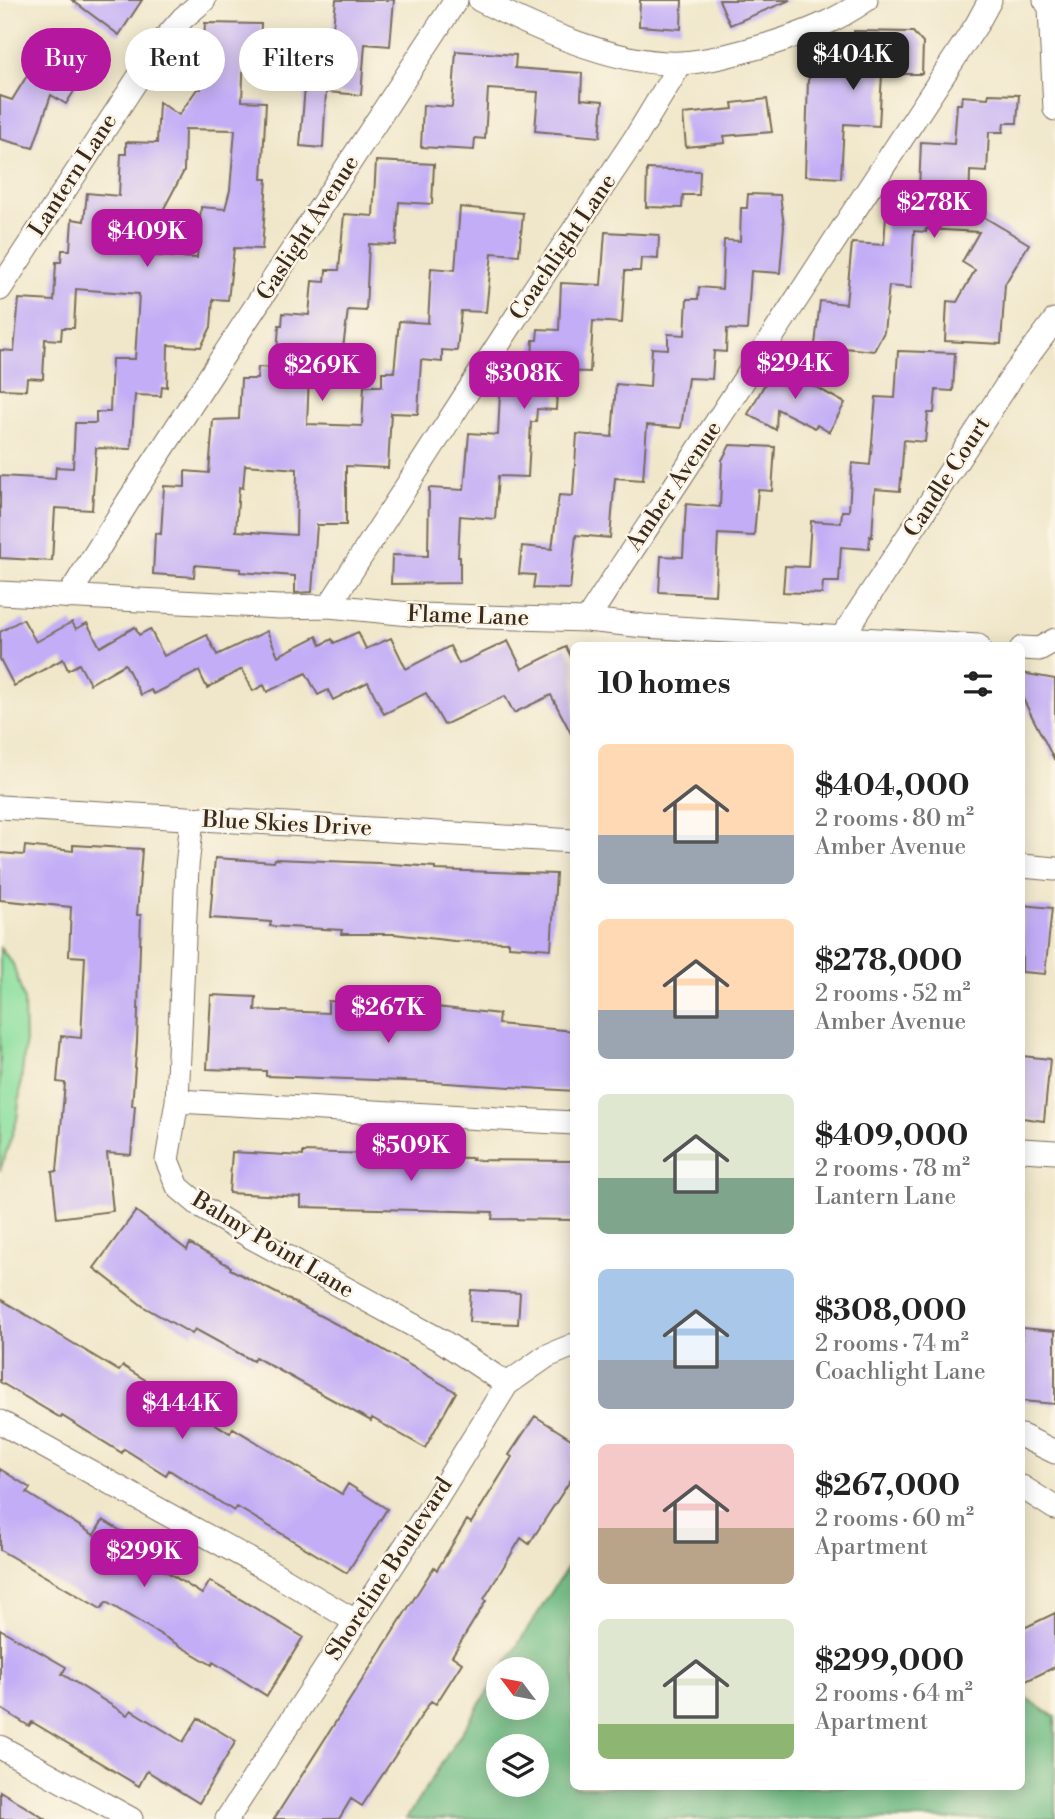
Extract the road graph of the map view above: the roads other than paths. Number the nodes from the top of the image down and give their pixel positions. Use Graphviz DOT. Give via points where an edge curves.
graph roads {
  1 [pos="204,0"];
  2 [pos="456,0"];
  3 [pos="480,0"];
  4 [pos="866,0"];
  5 [pos="990,0"];
  6 [pos="1045,0"];
  7 [pos="681,63"];
  8 [pos="1055,109"];
  9 [pos="0,289"];
  10 [pos="1055,320"];
  11 [pos="0,593"];
  12 [pos="68,597"];
  13 [pos="329,606"];
  14 [pos="587,620"];
  15 [pos="842,637"];
  16 [pos="1055,640"];
  17 [pos="918,642"];
  18 [pos="1025,648"];
  19 [pos="0,807"];
  20 [pos="192,819"];
  21 [pos="570,841"];
  22 [pos="1025,866"];
  23 [pos="1055,869"];
  24 [pos="177,1101"];
  25 [pos="570,1123"];
  26 [pos="1025,1150"];
  27 [pos="1055,1152"];
  28 [pos="570,1347"];
  29 [pos="507,1384"];
  30 [pos="0,1422"];
  31 [pos="1025,1437"];
  32 [pos="1055,1452"];
  33 [pos="1025,1489"];
  34 [pos="1055,1508"];
  35 [pos="355,1621"];
  36 [pos="0,1747"];
  37 [pos="131,1819"];
  38 [pos="227,1819"];
  1 -- 9 [label="street, Lantern Lane" via="161,43"];
  2 -- 12 [label="street, Gaslight Avenue"];
  3 -- 7 [label="street" via="560,36 617,54"];
  4 -- 7 [label="street" via="812,31 746,51"];
  5 -- 14 [label="street, Amber Avenue"];
  6 -- 8 [label="street" via="1050,8"];
  7 -- 13 [label="street, Coachlight Lane"];
  10 -- 15 [label="street, Candle Court"];
  11 -- 12 [label="street, Flame Lane"];
  12 -- 13 [label="street, Flame Lane"];
  13 -- 14 [label="street, Flame Lane" via="420,615"];
  14 -- 15 [label="street, Flame Lane"];
  15 -- 17 [label="street, Flame Lane"];
  16 -- 18 [label="street" via="1039,649"];
  19 -- 20 [label="street, Blue Skies Drive"];
  20 -- 21 [label="street, Blue Skies Drive"];
  20 -- 24 [label="street, Balmy Point Lane"];
  22 -- 23 [label="street"];
  24 -- 25 [label="street"];
  24 -- 29 [label="street, Balmy Point Lane" via="167,1160 178,1187 202,1208 442,1341"];
  26 -- 27 [label="street"];
  28 -- 29 [label="street, Shoreline Boulevard" via="547,1356"];
  29 -- 35 [label="street, Shoreline Boulevard"];
  30 -- 35 [label="street"];
  31 -- 32 [label="street"];
  33 -- 34 [label="street"];
  35 -- 38 [label="street, Shoreline Boulevard"];
  36 -- 37 [label="street"];
}
